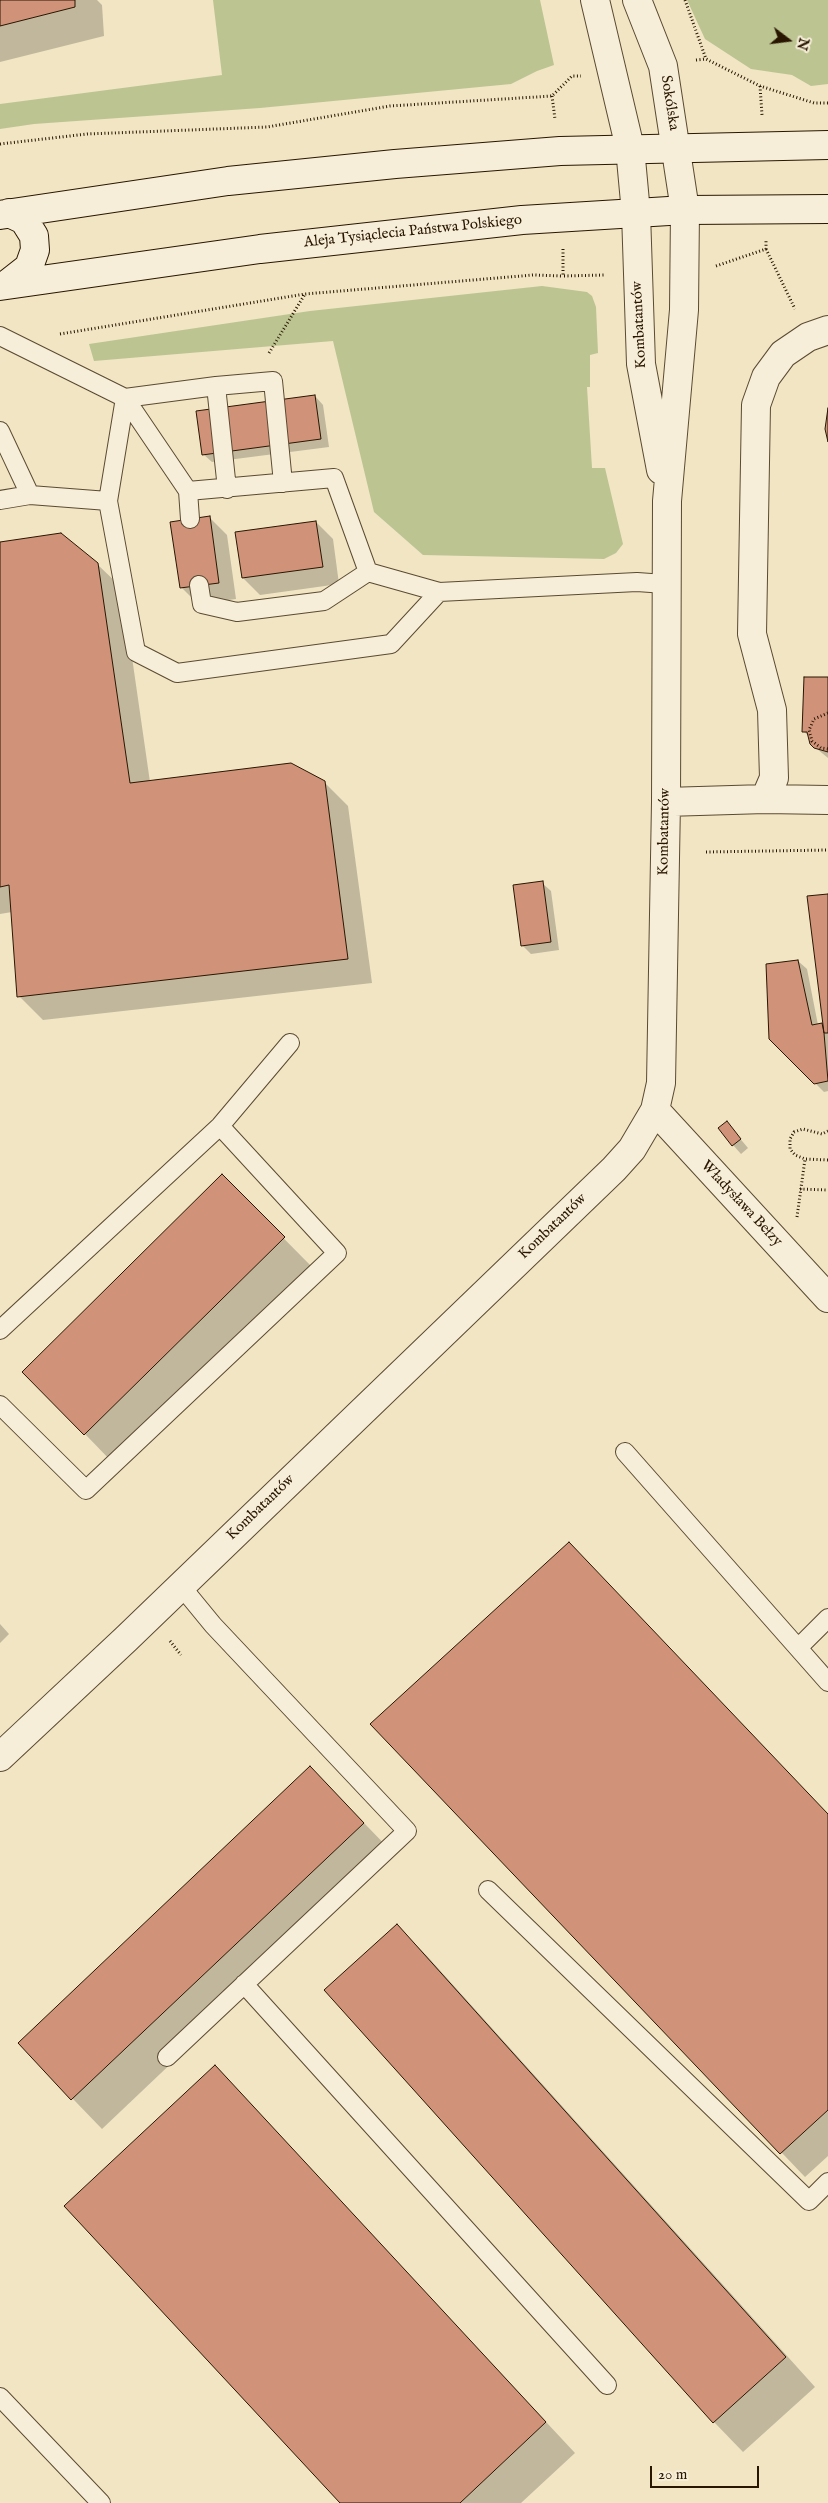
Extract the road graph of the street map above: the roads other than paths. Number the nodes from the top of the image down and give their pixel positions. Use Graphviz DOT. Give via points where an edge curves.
graph roads {
  1 [pos="595,0"];
  2 [pos="636,0"];
  3 [pos="828,145"];
  4 [pos="676,147"];
  5 [pos="630,148"];
  6 [pos="828,209"];
  7 [pos="684,210"];
  8 [pos="636,212"];
  9 [pos="4,214"];
  10 [pos="3,285"];
  11 [pos="818,333"];
  12 [pos="7,339"];
  13 [pos="216,386"];
  14 [pos="125,398"];
  15 [pos="0,431"];
  16 [pos="283,483"];
  17 [pos="226,488"];
  18 [pos="188,491"];
  19 [pos="30,495"];
  20 [pos="0,500"];
  21 [pos="667,501"];
  22 [pos="108,502"];
  23 [pos="190,519"];
  24 [pos="368,572"];
  25 [pos="666,584"];
  26 [pos="199,585"];
  27 [pos="439,592"];
  28 [pos="765,799"];
  29 [pos="828,800"];
  30 [pos="666,802"];
  31 [pos="290,1043"];
  32 [pos="655,1110"];
  33 [pos="220,1126"];
  34 [pos="828,1298"];
  35 [pos="0,1330"];
  36 [pos="0,1405"];
  37 [pos="625,1452"];
  38 [pos="181,1586"];
  39 [pos="828,1618"];
  40 [pos="798,1648"];
  41 [pos="828,1682"];
  42 [pos="0,1757"];
  43 [pos="488,1890"];
  44 [pos="244,1984"];
  45 [pos="167,2057"];
  46 [pos="828,2182"];
  47 [pos="607,2384"];
  48 [pos="0,2397"];
  49 [pos="101,2503"];
  1 -- 5 [label="street"];
  2 -- 4 [label="street, Sokólska" via="663,66"];
  3 -- 4 [label="street"];
  4 -- 5 [label="street"];
  4 -- 7 [label="street, Sokólska"];
  5 -- 8 [label="street, Kombatantów"];
  5 -- 9 [label="street" via="560,150 228,181"];
  6 -- 7 [label="street, Aleja Tysiąclecia Państwa Polskiego"];
  7 -- 8 [label="street, Aleja Tysiąclecia Państwa Polskiego"];
  7 -- 21 [label="street, Kombatantów" via="684,310"];
  8 -- 10 [label="street, Aleja Tysiąclecia Państwa Polskiego" via="522,220 260,248"];
  8 -- 21 [label="street, Kombatantów" via="641,364"];
  9 -- 10 [label="street" via="24,220 34,236 35,250 29,267"];
  11 -- 28 [label="street" via="783,354 766,377 756,405 752,634 772,710 774,778"];
  12 -- 14 [label="lane"];
  13 -- 14 [label="lane"];
  13 -- 16 [label="lane" via="273,381"];
  13 -- 17 [label="lane"];
  14 -- 18 [label="lane"];
  14 -- 22 [label="lane"];
  15 -- 19 [label="lane"];
  16 -- 17 [label="lane"];
  16 -- 24 [label="lane" via="334,478"];
  17 -- 18 [label="lane"];
  18 -- 23 [label="lane"];
  19 -- 20 [label="lane"];
  19 -- 22 [label="lane"];
  21 -- 25 [label="street, Kombatantów"];
  22 -- 27 [label="lane" via="136,652 176,673 391,644"];
  24 -- 26 [label="lane" via="324,601 237,612 202,604"];
  24 -- 27 [label="lane"];
  25 -- 27 [label="lane" via="637,582"];
  25 -- 30 [label="street, Kombatantów"];
  28 -- 29 [label="street"];
  28 -- 30 [label="street"];
  30 -- 32 [label="street, Kombatantów" via="661,1083"];
  31 -- 33 [label="lane"];
  32 -- 34 [label="street, Władysława Bełzy"];
  32 -- 38 [label="street, Kombatantów" via="632,1150 614,1169"];
  33 -- 35 [label="lane"];
  33 -- 36 [label="lane" via="337,1253 86,1490"];
  37 -- 40 [label="lane"];
  38 -- 42 [label="street, Kombatantów"];
  38 -- 44 [label="lane" via="213,1625 407,1831"];
  39 -- 40 [label="lane"];
  40 -- 41 [label="lane"];
  43 -- 46 [label="lane" via="809,2201"];
  44 -- 45 [label="lane"];
  44 -- 47 [label="lane"];
  48 -- 49 [label="lane"];
}
